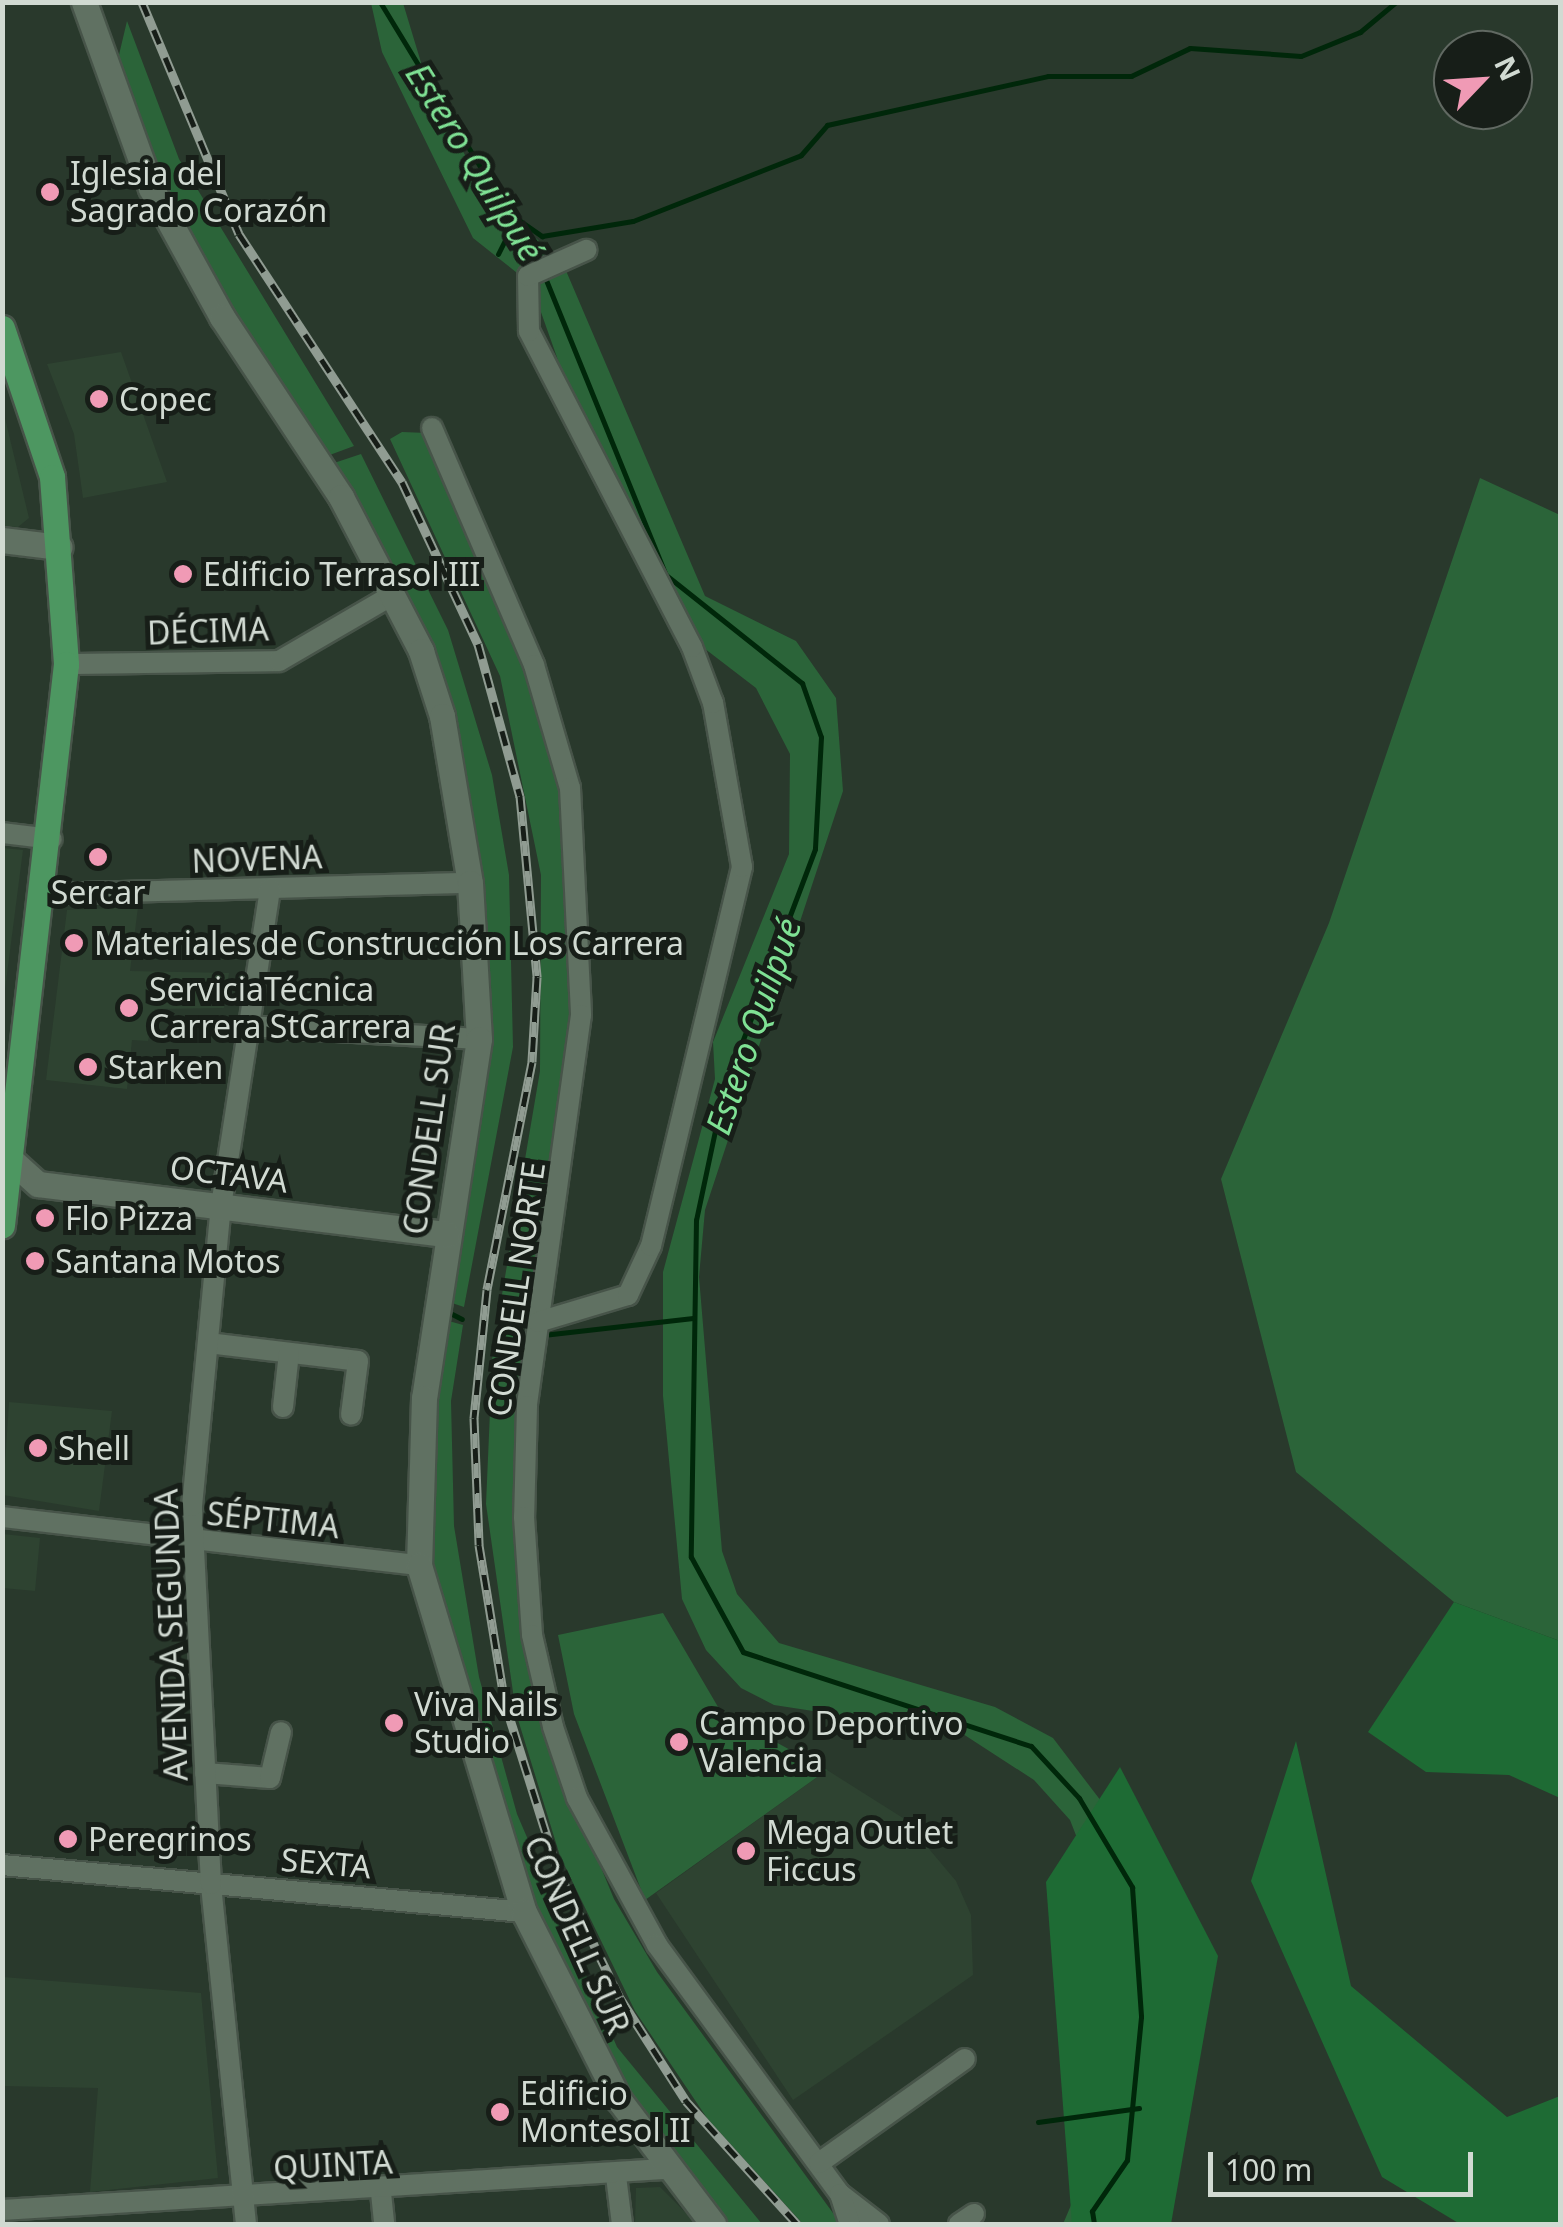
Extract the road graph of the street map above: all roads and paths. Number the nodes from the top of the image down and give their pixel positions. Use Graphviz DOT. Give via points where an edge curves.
graph roads {
  1 [pos="84,2"];
  2 [pos="586,250"];
  3 [pos="2,328"];
  4 [pos="432,428"];
  5 [pos="2,540"];
  6 [pos="60,547"];
  7 [pos="394,594"];
  8 [pos="66,664"];
  9 [pos="2,833"];
  10 [pos="52,838"];
  11 [pos="470,882"];
  12 [pos="270,888"];
  13 [pos="45,894"];
  14 [pos="246,1026"];
  15 [pos="479,1040"];
  16 [pos="7,1156"];
  17 [pos="221,1206"];
  18 [pos="2,1225"];
  19 [pos="447,1234"];
  20 [pos="538,1322"];
  21 [pos="208,1342"];
  22 [pos="289,1353"];
  23 [pos="282,1406"];
  24 [pos="350,1415"];
  25 [pos="2,1517"];
  26 [pos="192,1542"];
  27 [pos="419,1565"];
  28 [pos="281,1732"];
  29 [pos="205,1773"];
  30 [pos="2,1865"];
  31 [pos="211,1884"];
  32 [pos="524,1912"];
  33 [pos="964,2059"];
  34 [pos="819,2163"];
  35 [pos="664,2169"];
  36 [pos="616,2176"];
  37 [pos="381,2192"];
  38 [pos="840,2194"];
  39 [pos="244,2201"];
  40 [pos="2,2210"];
  41 [pos="246,2224"];
  42 [pos="384,2224"];
  43 [pos="622,2224"];
  44 [pos="713,2224"];
  45 [pos="850,2224"];
  46 [pos="878,2224"];
  1 -- 7 [label="street, CONDELL SUR" via="129,142 179,243"];
  2 -- 20 [label="street" via="528,276 529,331 568,392 609,498 713,702 742,867 651,1246 628,1295"];
  3 -- 6 [label="main road" via="42,437"];
  4 -- 20 [label="street, CONDELL NORTE" via="534,665 570,788 581,1015"];
  5 -- 6 [label="street"];
  6 -- 8 [label="main road"];
  7 -- 8 [label="street, DÉCIMA" via="279,662"];
  7 -- 11 [label="street, CONDELL SUR" via="442,716"];
  8 -- 10 [label="main road"];
  9 -- 10 [label="street"];
  10 -- 13 [label="main road"];
  11 -- 12 [label="street, NOVENA"];
  11 -- 15 [label="street, CONDELL SUR"];
  12 -- 13 [label="street, NOVENA"];
  12 -- 14 [label="street, AVENIDA SEGUNDA"];
  13 -- 16 [label="main road"];
  14 -- 15 [label="street"];
  14 -- 17 [label="street, AVENIDA SEGUNDA"];
  15 -- 19 [label="street, CONDELL SUR"];
  16 -- 17 [label="street, OCTAVA" via="38,1184"];
  16 -- 18 [label="main road"];
  17 -- 19 [label="street, OCTAVA"];
  17 -- 21 [label="street, AVENIDA SEGUNDA"];
  19 -- 27 [label="street, CONDELL SUR" via="424,1398"];
  20 -- 34 [label="street, CONDELL NORTE" via="524,1517 532,1635 553,1726 628,1900"];
  21 -- 22 [label="street"];
  21 -- 26 [label="street, AVENIDA SEGUNDA"];
  22 -- 23 [label="street"];
  22 -- 24 [label="street" via="358,1360"];
  25 -- 26 [label="street, SÉPTIMA"];
  26 -- 27 [label="street, SÉPTIMA"];
  26 -- 29 [label="street, AVENIDA SEGUNDA"];
  27 -- 32 [label="street, CONDELL SUR"];
  28 -- 29 [label="street" via="272,1776"];
  29 -- 31 [label="street, AVENIDA SEGUNDA"];
  30 -- 31 [label="street, SEXTA"];
  31 -- 32 [label="street, SEXTA"];
  31 -- 39 [label="street, AVENIDA SEGUNDA"];
  32 -- 35 [label="street, CONDELL SUR"];
  33 -- 34 [label="street"];
  34 -- 38 [label="street, CONDELL NORTE"];
  35 -- 36 [label="street, QUINTA"];
  35 -- 44 [label="street, CONDELL SUR"];
  36 -- 37 [label="street, QUINTA"];
  36 -- 43 [label="street"];
  37 -- 39 [label="street, QUINTA"];
  37 -- 42 [label="street"];
  38 -- 45 [label="street"];
  38 -- 46 [label="street"];
  39 -- 40 [label="street, QUINTA"];
  39 -- 41 [label="street, AVENIDA SEGUNDA"];
}
